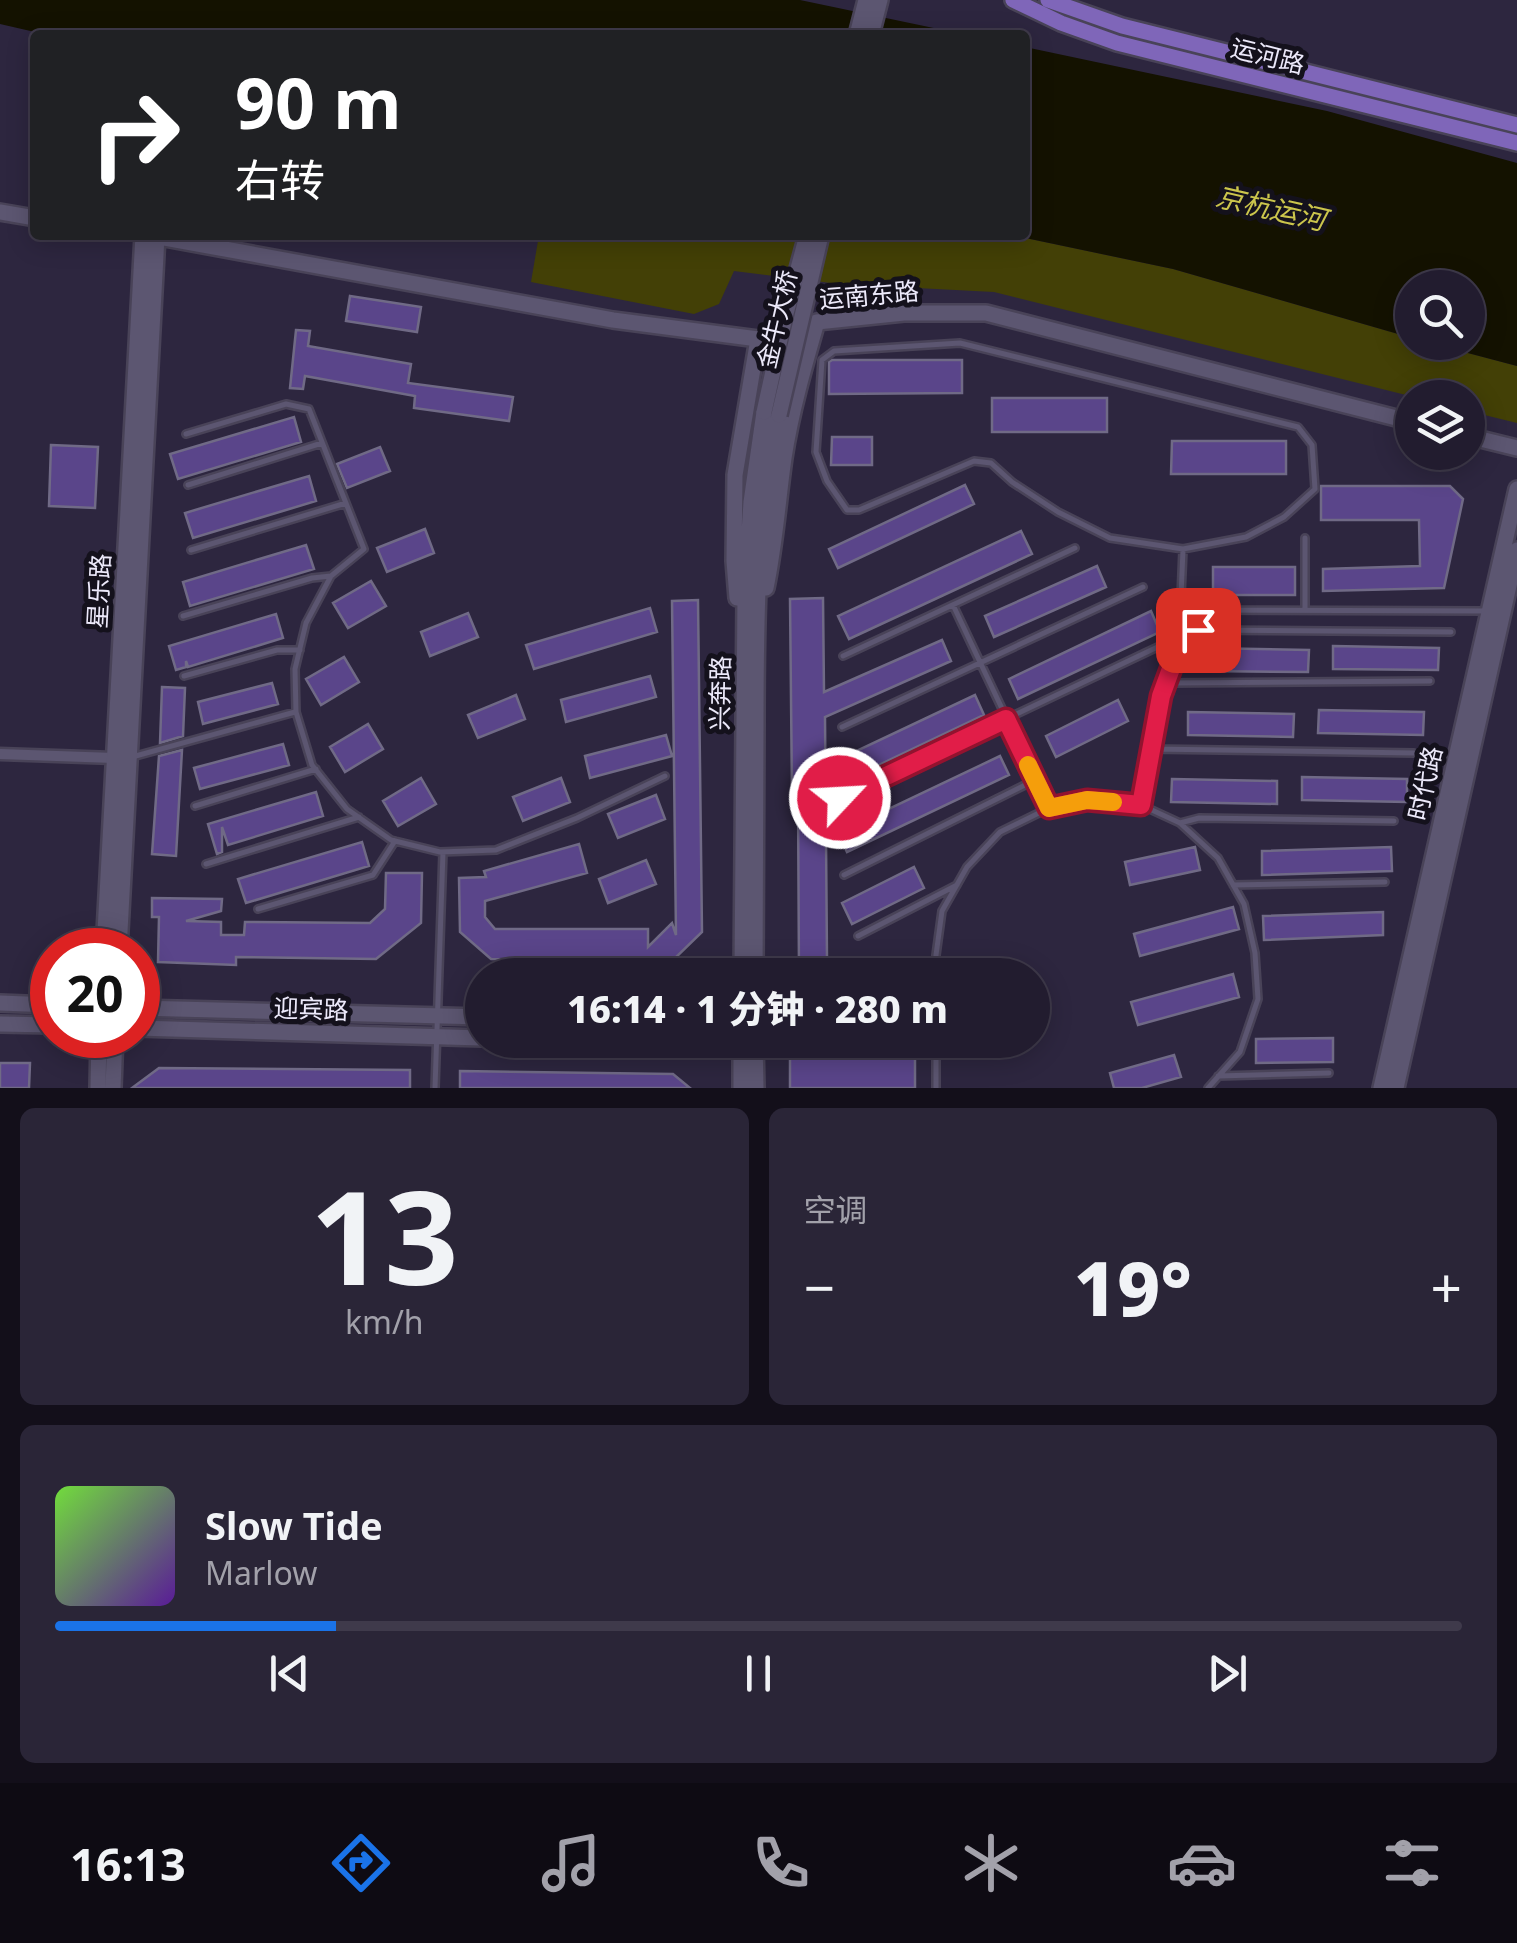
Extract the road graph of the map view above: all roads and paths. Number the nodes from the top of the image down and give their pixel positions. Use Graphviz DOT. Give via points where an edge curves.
graph roads {
  1 [pos="866,0"];
  2 [pos="880,0"];
  3 [pos="1013,0"];
  4 [pos="1048,0"];
  5 [pos="858,30"];
  6 [pos="872,30"];
  7 [pos="1517,125"];
  8 [pos="1517,143"];
  9 [pos="0,212"];
  10 [pos="30,217"];
  11 [pos="149,240"];
  12 [pos="171,240"];
  13 [pos="806,240"];
  14 [pos="820,240"];
  15 [pos="817,322"];
  16 [pos="758,339"];
  17 [pos="772,414"];
  18 [pos="1395,418"];
  19 [pos="186,434"];
  20 [pos="1485,440"];
  21 [pos="322,442"];
  22 [pos="1517,448"];
  23 [pos="188,485"];
  24 [pos="1517,488"];
  25 [pos="346,503"];
  26 [pos="1305,538"];
  27 [pos="1075,548"];
  28 [pos="191,550"];
  29 [pos="1184,550"];
  30 [pos="1517,550"];
  31 [pos="331,576"];
  32 [pos="1143,587"];
  33 [pos="953,605"];
  34 [pos="1305,611"];
  35 [pos="1489,611"];
  36 [pos="184,616"];
  37 [pos="1451,632"];
  38 [pos="750,638"];
  39 [pos="1166,643"];
  40 [pos="300,650"];
  41 [pos="843,656"];
  42 [pos="980,663"];
  43 [pos="184,676"];
  44 [pos="1430,681"];
  45 [pos="1166,683"];
  46 [pos="296,712"];
  47 [pos="1006,719"];
  48 [pos="842,727"];
  49 [pos="1151,749"];
  50 [pos="1414,753"];
  51 [pos="0,754"];
  52 [pos="122,758"];
  53 [pos="316,770"];
  54 [pos="665,776"];
  55 [pos="1036,780"];
  56 [pos="840,798"];
  57 [pos="1141,805"];
  58 [pos="195,806"];
  59 [pos="1049,808"];
  60 [pos="359,817"];
  61 [pos="1394,821"];
  62 [pos="1180,823"];
  63 [pos="395,841"];
  64 [pos="443,852"];
  65 [pos="206,864"];
  66 [pos="844,875"];
  67 [pos="1384,882"];
  68 [pos="958,884"];
  69 [pos="1233,885"];
  70 [pos="258,908"];
  71 [pos="106,928"];
  72 [pos="119,928"];
  73 [pos="858,936"];
  74 [pos="742,958"];
  75 [pos="756,958"];
  76 [pos="936,958"];
  77 [pos="0,1003"];
  78 [pos="30,1004"];
  79 [pos="160,1009"];
  80 [pos="438,1016"];
  81 [pos="465,1017"];
  82 [pos="0,1024"];
  83 [pos="30,1025"];
  84 [pos="160,1029"];
  85 [pos="438,1037"];
  86 [pos="465,1038"];
  87 [pos="99,1058"];
  88 [pos="115,1058"];
  89 [pos="746,1058"];
  90 [pos="751,1058"];
  91 [pos="936,1058"];
  92 [pos="1329,1073"];
  93 [pos="1218,1076"];
  94 [pos="98,1088"];
  95 [pos="114,1088"];
  96 [pos="435,1088"];
  97 [pos="741,1088"];
  98 [pos="756,1088"];
  99 [pos="936,1088"];
  100 [pos="1208,1088"];
  101 [pos="1381,1088"];
  102 [pos="1396,1088"];
  1 -- 5 [label="street"];
  2 -- 6 [label="street"];
  3 -- 8 [label="main road, 运河路" via="1117,43"];
  4 -- 7 [label="main road, 运河路" via="1122,26"];
  9 -- 10 [label="street"];
  11 -- 52 [label="street, 星乐路"];
  12 -- 16 [label="street, 运南东路" via="613,320"];
  13 -- 17 [label="street, 金牛大桥, bridge" via="785,318"];
  14 -- 17 [label="street, 金牛大桥, bridge"];
  15 -- 16 [label="street, 运南东路"];
  15 -- 18 [label="street, 运南东路" via="986,313"];
  15 -- 38 [label="street" via="784,457 775,547"];
  16 -- 38 [label="street" via="736,475 734,561 738,606"];
  17 -- 38 [label="street, 兴奔路" via="752,502"];
  19 -- 21 [label="lane" via="286,404 309,409"];
  20 -- 22 [label="street"];
  21 -- 23 [label="lane"];
  21 -- 25 [label="lane"];
  24 -- 35 [label="street, 时代路"];
  25 -- 28 [label="lane"];
  25 -- 31 [label="lane" via="364,548"];
  26 -- 34 [label="lane"];
  27 -- 33 [label="lane"];
  29 -- 29 [label="lane" via="1110,538 1058,512 992,463 974,461 847,510 816,452 822,360 834,351 960,343 1298,427 1312,445 1314,489 1246,537"];
  29 -- 34 [label="lane" via="1181,596 1190,610"];
  30 -- 102 [label="street, 时代路"];
  31 -- 36 [label="lane"];
  31 -- 40 [label="lane" via="306,622"];
  32 -- 42 [label="lane"];
  33 -- 41 [label="lane"];
  33 -- 42 [label="lane"];
  34 -- 35 [label="lane"];
  35 -- 101 [label="street, 时代路"];
  37 -- 45 [label="lane" via="1198,630 1180,644"];
  38 -- 74 [label="street, 兴奔路"];
  38 -- 75 [label="street"];
  39 -- 47 [label="lane"];
  40 -- 43 [label="lane" via="277,650"];
  40 -- 46 [label="lane"];
  42 -- 47 [label="lane"];
  42 -- 48 [label="lane"];
  44 -- 45 [label="lane"];
  45 -- 49 [label="lane"];
  46 -- 52 [label="lane"];
  46 -- 53 [label="lane"];
  47 -- 55 [label="lane"];
  47 -- 56 [label="lane"];
  49 -- 50 [label="lane"];
  49 -- 57 [label="lane"];
  51 -- 52 [label="street"];
  52 -- 71 [label="street, 星乐路"];
  52 -- 72 [label="street, 星乐路"];
  53 -- 58 [label="lane"];
  53 -- 60 [label="lane"];
  54 -- 64 [label="lane" via="496,850"];
  55 -- 59 [label="lane"];
  55 -- 66 [label="lane"];
  57 -- 59 [label="lane" via="1087,800"];
  57 -- 62 [label="lane"];
  59 -- 68 [label="lane" via="1000,832"];
  60 -- 63 [label="lane"];
  60 -- 65 [label="lane"];
  61 -- 62 [label="lane"];
  62 -- 69 [label="lane" via="1218,858"];
  63 -- 64 [label="lane"];
  63 -- 70 [label="lane" via="373,875"];
  64 -- 80 [label="lane"];
  67 -- 69 [label="lane"];
  68 -- 73 [label="lane"];
  68 -- 76 [label="lane" via="942,911"];
  69 -- 93 [label="lane" via="1252,937 1258,999 1240,1052"];
  77 -- 78 [label="street"];
  79 -- 80 [label="street, 迎宾路"];
  80 -- 81 [label="street, 迎宾路"];
  80 -- 85 [label="lane"];
  82 -- 83 [label="street"];
  84 -- 85 [label="street, 迎宾路"];
  85 -- 86 [label="street, 迎宾路"];
  85 -- 96 [label="lane"];
  87 -- 94 [label="street"];
  88 -- 95 [label="street"];
  89 -- 97 [label="street"];
  90 -- 98 [label="street"];
  91 -- 99 [label="lane"];
  92 -- 93 [label="lane"];
  93 -- 100 [label="lane"];
}
